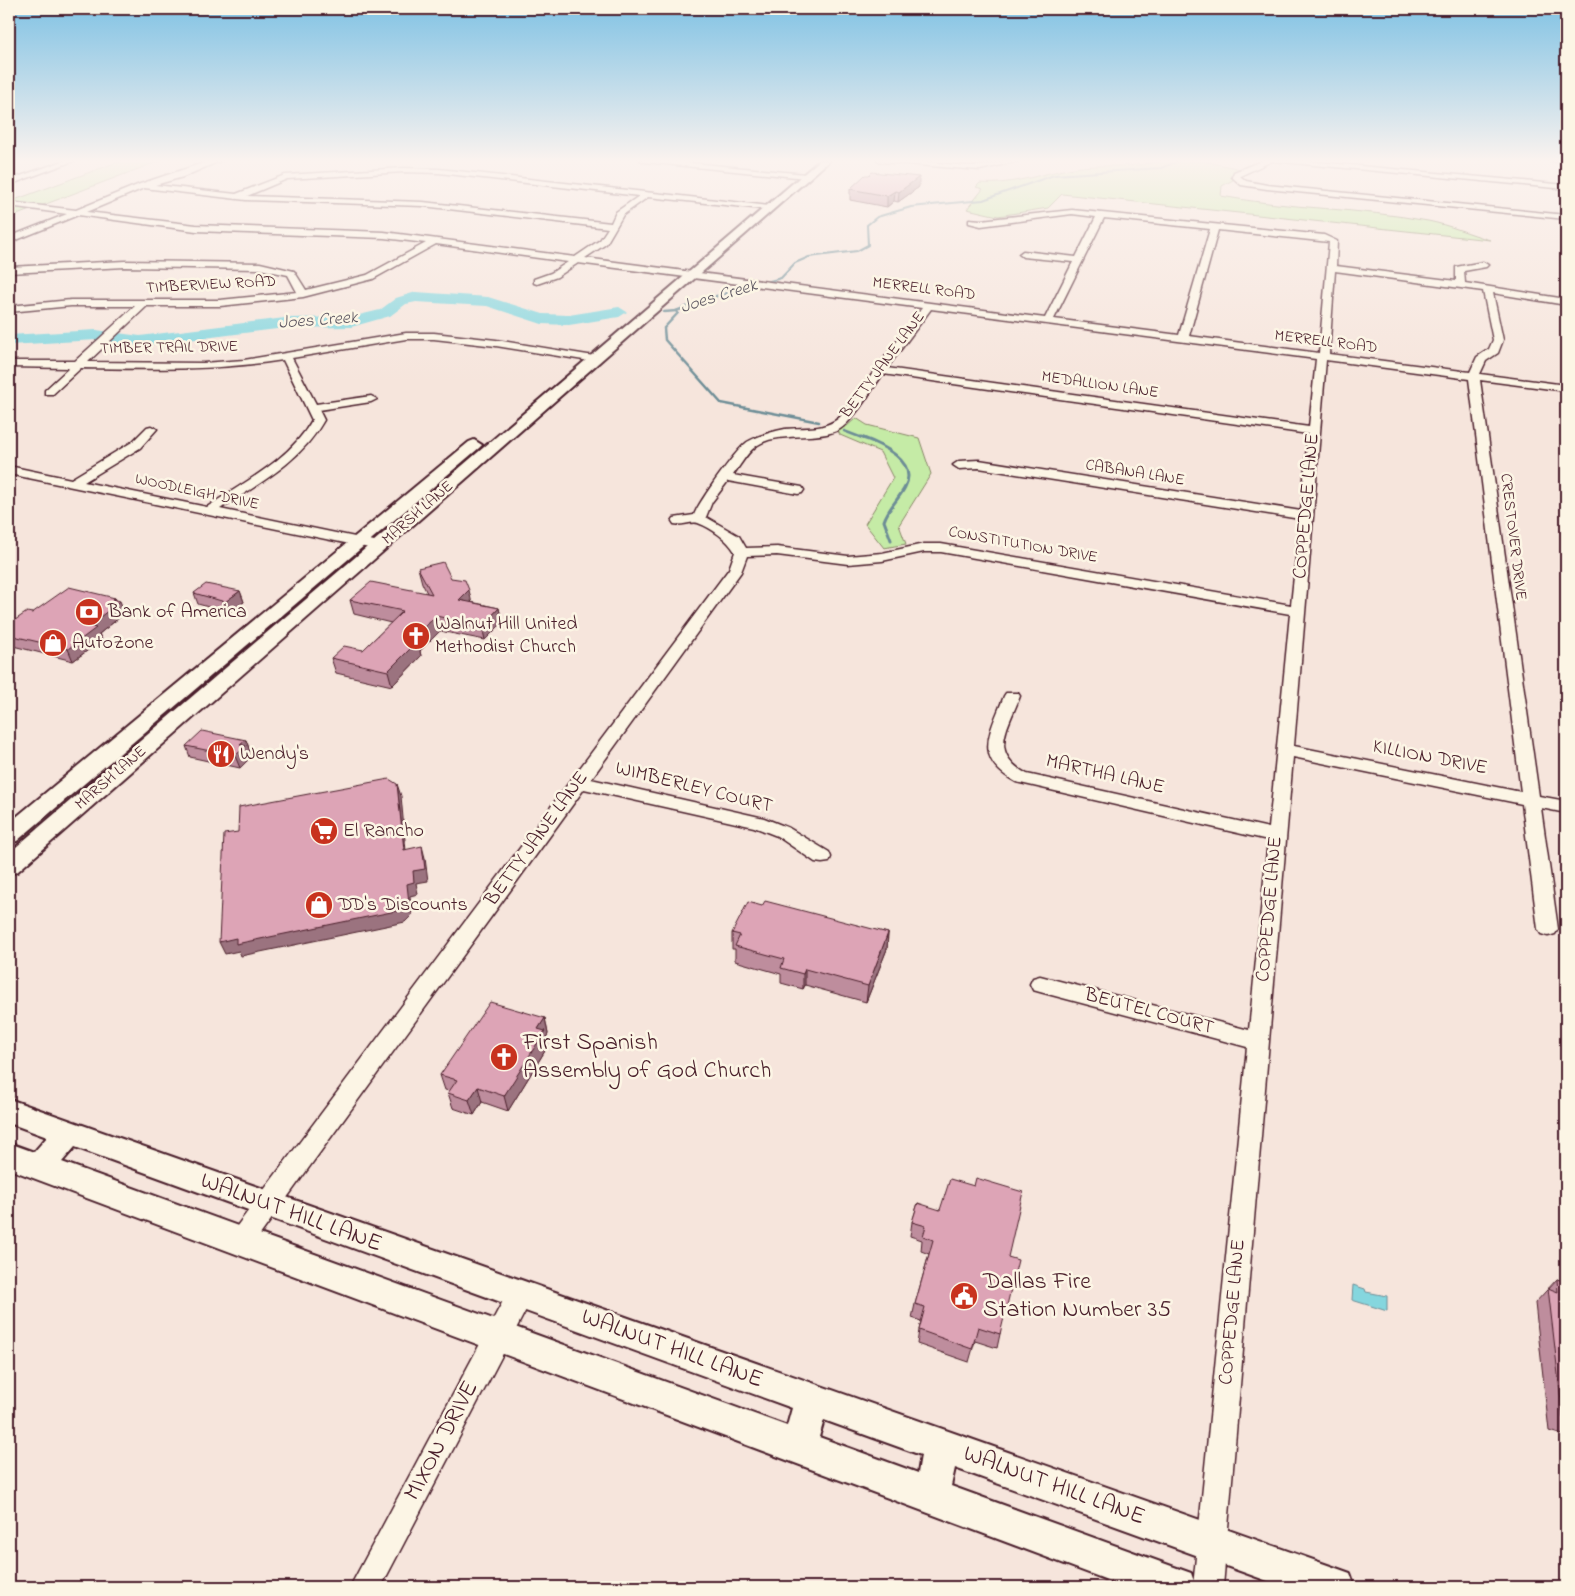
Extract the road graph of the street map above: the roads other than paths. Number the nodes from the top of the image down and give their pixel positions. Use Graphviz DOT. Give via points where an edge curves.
graph roads {
  1 [pos="23,234"];
  2 [pos="370,234"];
  3 [pos="608,234"];
  4 [pos="727,234"];
  5 [pos="736,234"];
  6 [pos="1091,234"];
  7 [pos="1213,234"];
  8 [pos="1289,234"];
  9 [pos="9,240"];
  10 [pos="434,242"];
  11 [pos="1023,254"];
  12 [pos="1078,260"];
  13 [pos="575,261"];
  14 [pos="1483,265"];
  15 [pos="1332,268"];
  16 [pos="9,270"];
  17 [pos="685,275"];
  18 [pos="537,281"];
  19 [pos="1461,284"];
  20 [pos="1487,289"];
  21 [pos="304,294"];
  22 [pos="1566,302"];
  23 [pos="144,303"];
  24 [pos="929,305"];
  25 [pos="9,310"];
  26 [pos="1048,321"];
  27 [pos="1183,339"];
  28 [pos="286,356"];
  29 [pos="588,357"];
  30 [pos="1322,357"];
  31 [pos="9,364"];
  32 [pos="78,365"];
  33 [pos="882,371"];
  34 [pos="1474,376"];
  35 [pos="1566,388"];
  36 [pos="50,392"];
  37 [pos="371,399"];
  38 [pos="312,408"];
  39 [pos="151,429"];
  40 [pos="1314,432"];
  41 [pos="479,441"];
  42 [pos="498,444"];
  43 [pos="959,465"];
  44 [pos="9,470"];
  45 [pos="725,477"];
  46 [pos="73,483"];
  47 [pos="798,490"];
  48 [pos="209,511"];
  49 [pos="1306,516"];
  50 [pos="699,518"];
  51 [pos="679,521"];
  52 [pos="358,542"];
  53 [pos="379,546"];
  54 [pos="742,552"];
  55 [pos="1298,610"];
  56 [pos="219,658"];
  57 [pos="243,664"];
  58 [pos="1012,696"];
  59 [pos="1285,750"];
  60 [pos="82,773"];
  61 [pos="106,781"];
  62 [pos="579,782"];
  63 [pos="1529,799"];
  64 [pos="1566,807"];
  65 [pos="9,834"];
  66 [pos="1277,836"];
  67 [pos="822,857"];
  68 [pos="9,866"];
  69 [pos="1548,929"];
  70 [pos="1040,984"];
  71 [pos="1258,1041"];
  72 [pos="9,1111"];
  73 [pos="69,1133"];
  74 [pos="9,1156"];
  75 [pos="38,1167"];
  76 [pos="268,1204"];
  77 [pos="240,1242"];
  78 [pos="520,1295"];
  79 [pos="497,1336"];
  80 [pos="812,1399"];
  81 [pos="941,1446"];
  82 [pos="798,1448"];
  83 [pos="931,1496"];
  84 [pos="1212,1543"];
  85 [pos="365,1587"];
  86 [pos="1177,1587"];
  87 [pos="1208,1587"];
  88 [pos="1336,1587"];
  1 -- 9 [label="street"];
  2 -- 10 [label="street, MERRELL ROAD"];
  3 -- 13 [label="street" via="603,242"];
  4 -- 17 [label="main road, MARSH LANE"];
  5 -- 17 [label="main road, MARSH LANE"];
  6 -- 12 [label="street"];
  7 -- 27 [label="street"];
  8 -- 15 [label="street, COPPEDGE LANE" via="1333,241"];
  10 -- 13 [label="street, MERRELL ROAD"];
  10 -- 21 [label="street, TIMBERVIEW ROAD" via="370,277"];
  11 -- 12 [label="street"];
  12 -- 26 [label="street"];
  13 -- 17 [label="street, MERRELL ROAD"];
  13 -- 18 [label="street" via="554,275"];
  14 -- 19 [label="street" via="1459,269"];
  15 -- 19 [label="street"];
  15 -- 30 [label="street, COPPEDGE LANE"];
  16 -- 21 [label="street" via="125,264 260,266 291,273"];
  17 -- 24 [label="street, MERRELL ROAD"];
  17 -- 29 [label="main road, MARSH LANE"];
  19 -- 20 [label="street"];
  20 -- 22 [label="street"];
  20 -- 34 [label="street" via="1498,340 1494,351 1481,358"];
  21 -- 23 [label="street, TIMBERVIEW ROAD" via="220,303"];
  23 -- 25 [label="street, TIMBERVIEW ROAD" via="62,304"];
  23 -- 32 [label="street"];
  24 -- 26 [label="street, MERRELL ROAD"];
  24 -- 33 [label="street, BETTY JANE LANE"];
  26 -- 27 [label="street, MERRELL ROAD"];
  27 -- 30 [label="street, MERRELL ROAD"];
  28 -- 29 [label="street, TIMBER TRAIL DRIVE" via="406,336 452,338"];
  28 -- 32 [label="street, TIMBER TRAIL DRIVE" via="203,366"];
  28 -- 38 [label="street"];
  29 -- 41 [label="main road, MARSH LANE"];
  29 -- 42 [label="main road, MARSH LANE"];
  30 -- 34 [label="street, MERRELL ROAD"];
  30 -- 40 [label="street, COPPEDGE LANE"];
  31 -- 32 [label="street, TIMBER TRAIL DRIVE"];
  32 -- 36 [label="street"];
  33 -- 40 [label="street, MEDALLION LANE"];
  33 -- 45 [label="street, BETTY JANE LANE" via="844,420 834,427 815,432 784,432 751,444"];
  34 -- 35 [label="street, MERRELL ROAD"];
  34 -- 63 [label="street, CRESTOVER DRIVE"];
  37 -- 38 [label="street"];
  38 -- 48 [label="street" via="318,420 313,432 297,451"];
  39 -- 46 [label="street" via="136,445"];
  40 -- 49 [label="street, COPPEDGE LANE"];
  41 -- 42 [label="main road"];
  41 -- 52 [label="main road, MARSH LANE"];
  42 -- 53 [label="main road, MARSH LANE"];
  43 -- 49 [label="street, CABANA LANE" via="979,464"];
  44 -- 46 [label="street, WOODLEIGH DRIVE"];
  45 -- 47 [label="street"];
  45 -- 50 [label="street, BETTY JANE LANE" via="706,501"];
  46 -- 48 [label="street, WOODLEIGH DRIVE"];
  48 -- 52 [label="street, WOODLEIGH DRIVE"];
  49 -- 55 [label="street, COPPEDGE LANE"];
  50 -- 51 [label="street"];
  50 -- 54 [label="street" via="734,538"];
  52 -- 53 [label="street, WOODLEIGH DRIVE"];
  52 -- 56 [label="main road, MARSH LANE"];
  53 -- 57 [label="main road, MARSH LANE"];
  54 -- 55 [label="street, CONSTITUTION DRIVE" via="777,550 848,560 941,548"];
  54 -- 62 [label="street, BETTY JANE LANE" via="736,569"];
  55 -- 59 [label="street, COPPEDGE LANE"];
  56 -- 57 [label="main road"];
  56 -- 60 [label="main road, MARSH LANE"];
  57 -- 61 [label="main road, MARSH LANE"];
  58 -- 66 [label="street, MARTHA LANE" via="993,751 1008,772 1022,778"];
  59 -- 63 [label="street, KILLION DRIVE"];
  59 -- 66 [label="street, COPPEDGE LANE"];
  60 -- 61 [label="main road"];
  60 -- 65 [label="main road, MARSH LANE"];
  61 -- 68 [label="main road, MARSH LANE"];
  62 -- 67 [label="street, WIMBERLEY COURT" via="758,822 783,832"];
  62 -- 76 [label="street, BETTY JANE LANE"];
  63 -- 64 [label="street, KILLION DRIVE"];
  63 -- 69 [label="street, CRESTOVER DRIVE"];
  66 -- 71 [label="street, COPPEDGE LANE"];
  70 -- 71 [label="street, BEUTEL COURT"];
  71 -- 84 [label="street, COPPEDGE LANE"];
  72 -- 73 [label="main road, WALNUT HILL LANE"];
  73 -- 75 [label="main road"];
  73 -- 76 [label="main road, WALNUT HILL LANE"];
  74 -- 75 [label="main road, WALNUT HILL LANE"];
  75 -- 77 [label="main road, WALNUT HILL LANE"];
  76 -- 77 [label="street, BETTY JANE LANE"];
  76 -- 78 [label="main road, WALNUT HILL LANE"];
  77 -- 79 [label="main road, WALNUT HILL LANE"];
  78 -- 79 [label="street, MIXON DRIVE"];
  78 -- 80 [label="main road, WALNUT HILL LANE"];
  79 -- 82 [label="main road, WALNUT HILL LANE"];
  79 -- 85 [label="street, MIXON DRIVE"];
  80 -- 81 [label="main road, WALNUT HILL LANE"];
  80 -- 82 [label="main road"];
  81 -- 83 [label="main road"];
  81 -- 84 [label="main road, WALNUT HILL LANE"];
  82 -- 83 [label="main road, WALNUT HILL LANE"];
  83 -- 86 [label="main road, WALNUT HILL LANE"];
  84 -- 87 [label="street, COPPEDGE LANE"];
  84 -- 88 [label="main road, WALNUT HILL LANE"];
}
